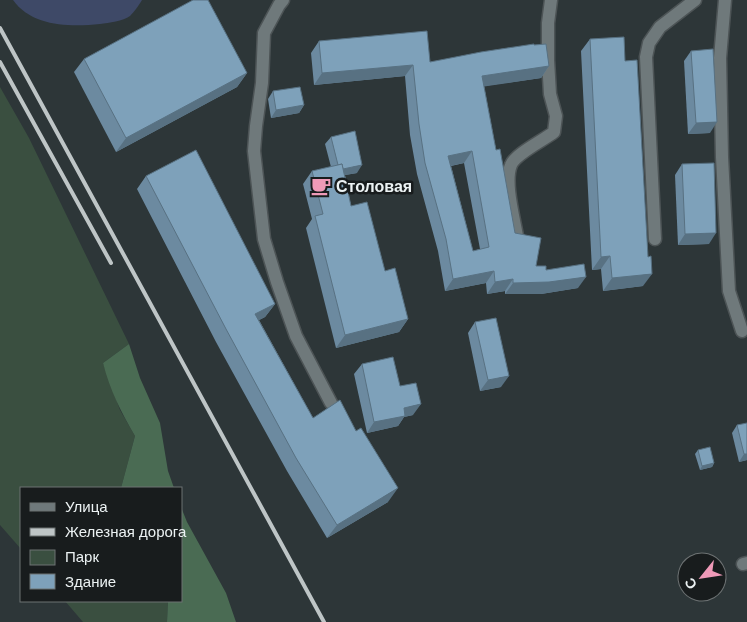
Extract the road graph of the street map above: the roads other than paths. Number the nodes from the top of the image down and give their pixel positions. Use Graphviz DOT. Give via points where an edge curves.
graph roads {
  1 [pos="283,0"];
  2 [pos="551,0"];
  3 [pos="695,0"];
  4 [pos="725,0"];
  5 [pos="517,236"];
  6 [pos="655,240"];
  7 [pos="742,331"];
  8 [pos="331,402"];
  1 -- 8 [label="street" via="264,33 254,151 264,239 296,336"];
  2 -- 5 [label="street" via="548,60 550,94 556,116 554,132 511,164 508,182"];
  3 -- 6 [label="street" via="660,27 648,44"];
  4 -- 7 [label="street" via="720,58 722,157 729,291"];
}
